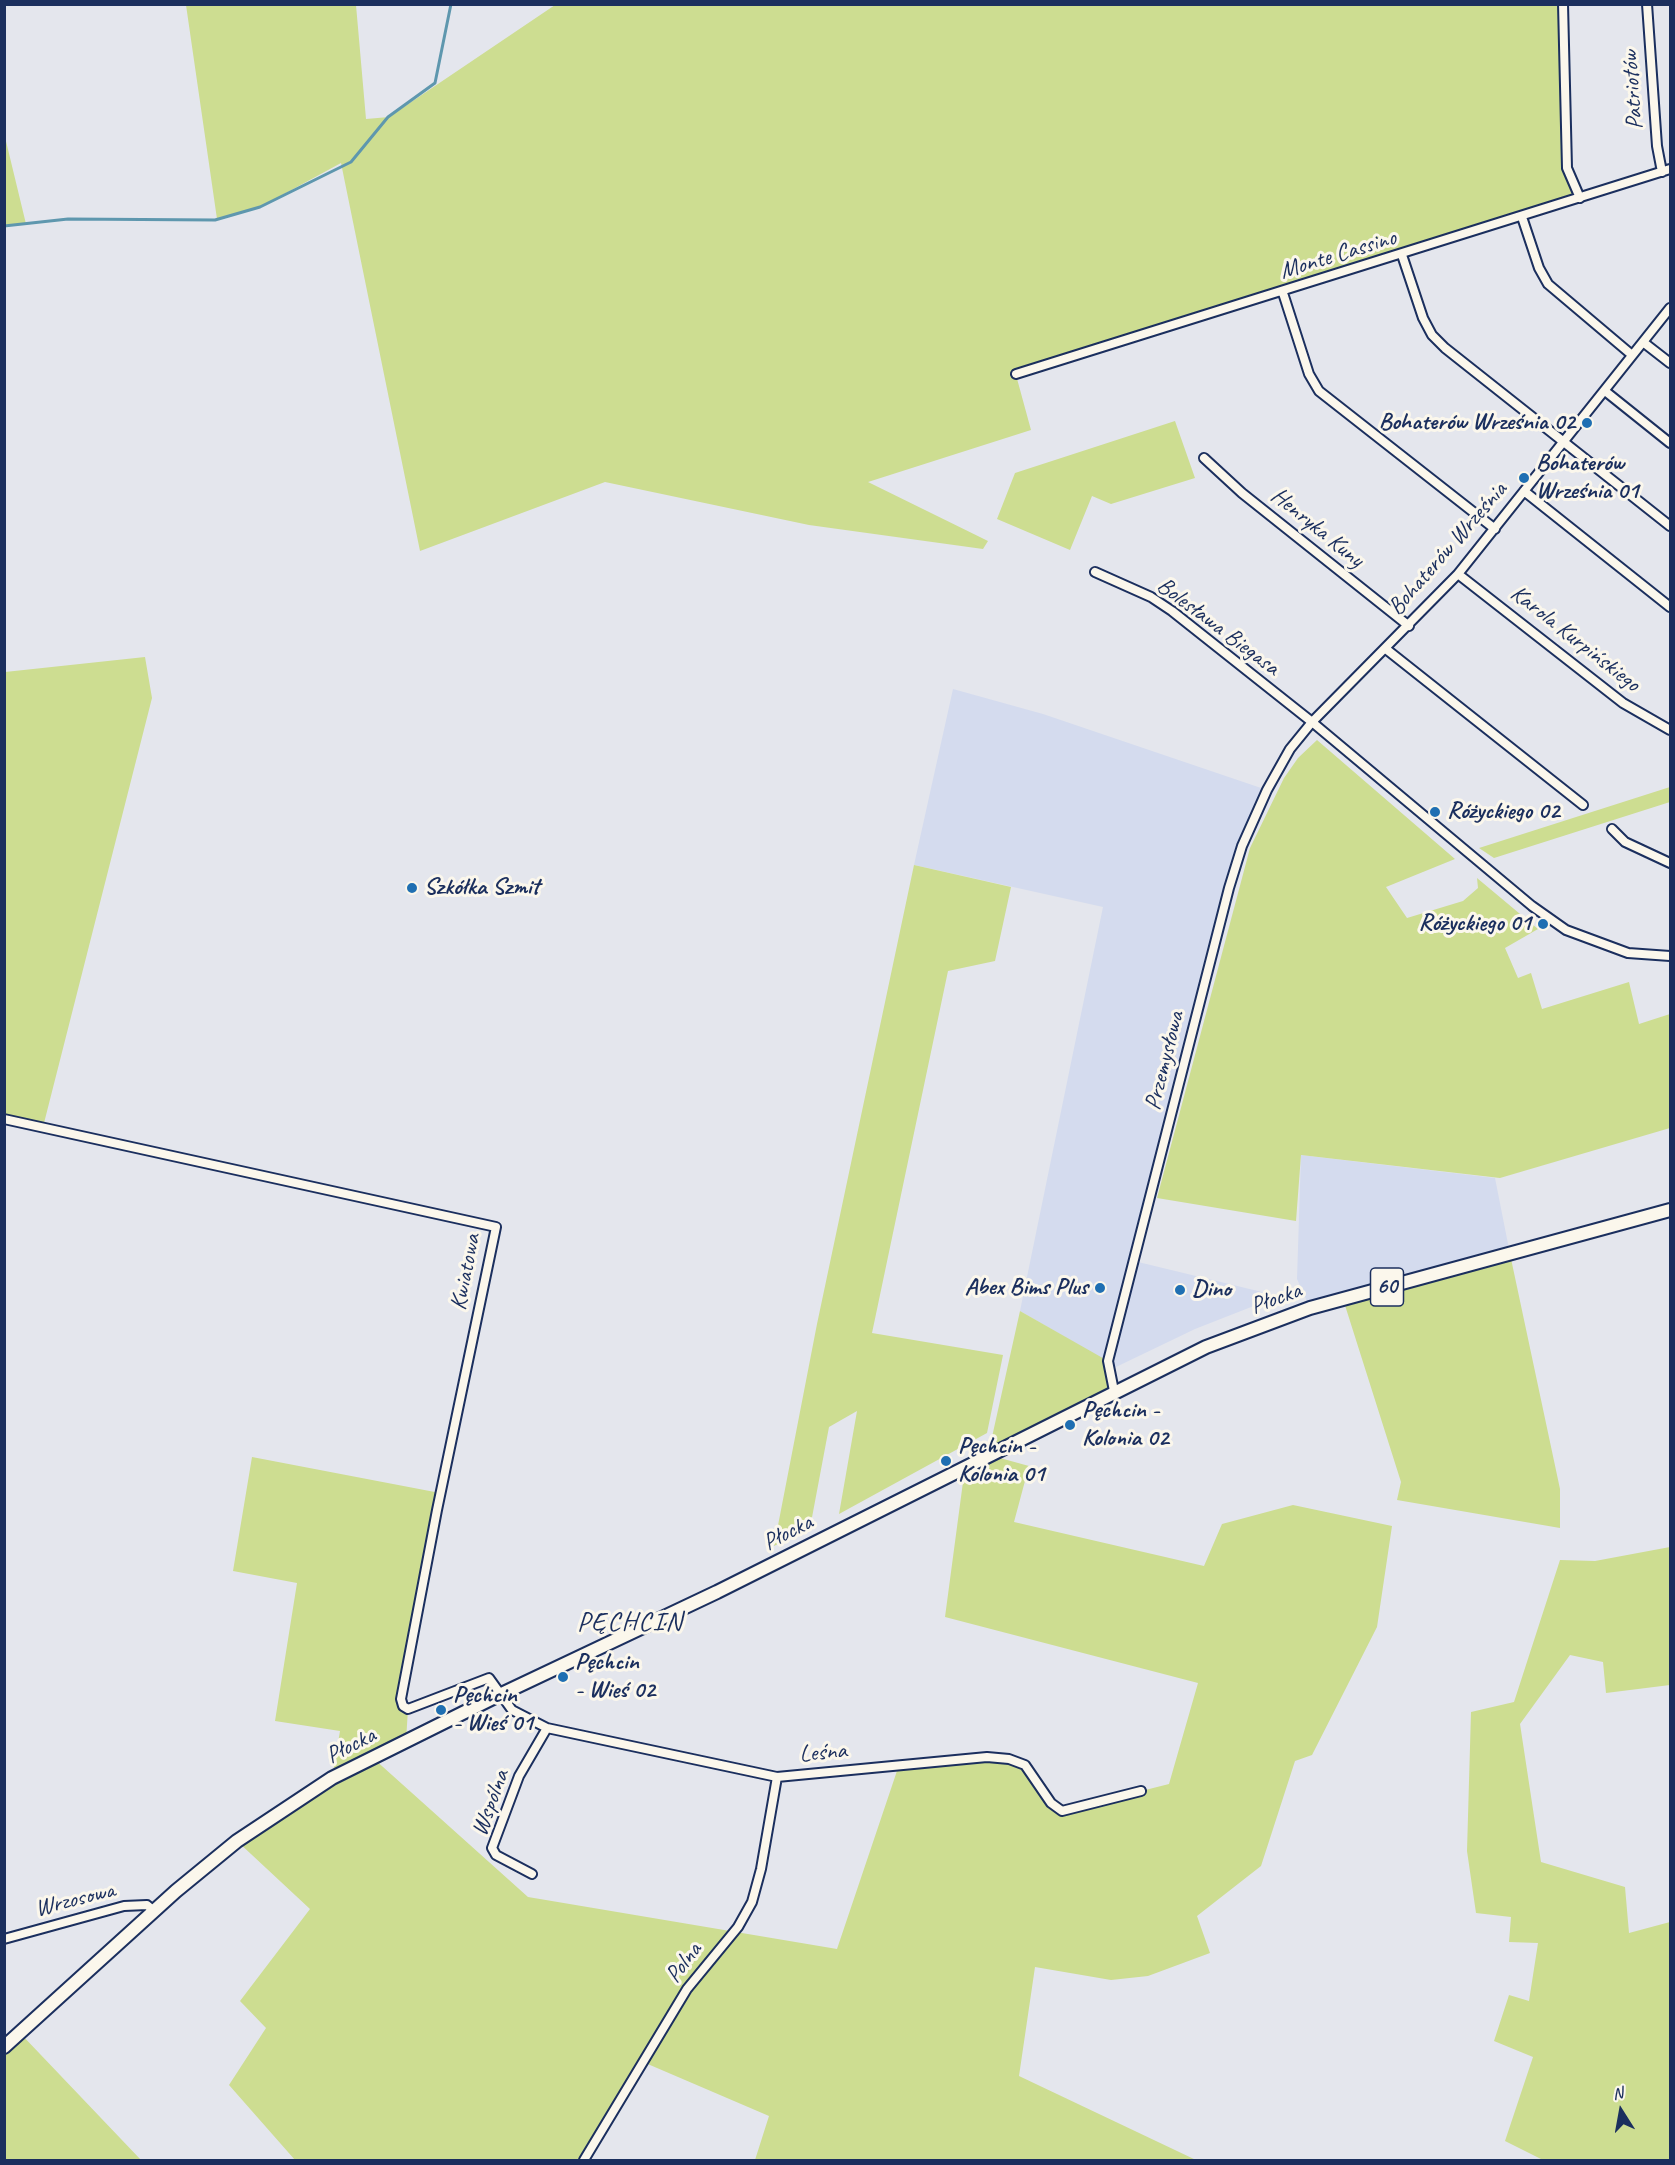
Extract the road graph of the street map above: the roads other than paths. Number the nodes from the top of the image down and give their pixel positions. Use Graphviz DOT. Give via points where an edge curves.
graph roads {
  1 [pos="1563,4"];
  2 [pos="1647,4"];
  3 [pos="1671,169"];
  4 [pos="1662,172"];
  5 [pos="1580,198"];
  6 [pos="1522,217"];
  7 [pos="1402,255"];
  8 [pos="1283,293"];
  9 [pos="1671,308"];
  10 [pos="1643,342"];
  11 [pos="1632,355"];
  12 [pos="1671,363"];
  13 [pos="1016,374"];
  14 [pos="1605,391"];
  15 [pos="1564,443"];
  16 [pos="1671,443"];
  17 [pos="1204,458"];
  18 [pos="1524,491"];
  19 [pos="1671,526"];
  20 [pos="1495,529"];
  21 [pos="1095,572"];
  22 [pos="1458,574"];
  23 [pos="1671,607"];
  24 [pos="1408,626"];
  25 [pos="1386,649"];
  26 [pos="1312,722"];
  27 [pos="1671,730"];
  28 [pos="1290,749"];
  29 [pos="1583,805"];
  30 [pos="1612,829"];
  31 [pos="1671,863"];
  32 [pos="1671,956"];
  33 [pos="4,1119"];
  34 [pos="1671,1210"];
  35 [pos="1114,1391"];
  36 [pos="501,1694"];
  37 [pos="547,1728"];
  38 [pos="777,1777"];
  39 [pos="1141,1791"];
  40 [pos="532,1874"];
  41 [pos="154,1911"];
  42 [pos="4,1939"];
  43 [pos="4,2047"];
  44 [pos="584,2160"];
  1 -- 5 [label="street" via="1567,168"];
  2 -- 4 [label="street, Patriotów"];
  3 -- 4 [label="street, Monte Cassino"];
  4 -- 5 [label="street, Monte Cassino"];
  5 -- 6 [label="street, Monte Cassino"];
  6 -- 7 [label="street, Monte Cassino"];
  6 -- 11 [label="street" via="1548,285"];
  7 -- 8 [label="street, Monte Cassino"];
  7 -- 15 [label="street" via="1432,335"];
  8 -- 13 [label="street, Monte Cassino"];
  8 -- 20 [label="street" via="1309,374 1319,391"];
  9 -- 10 [label="street, Bohaterów Września"];
  10 -- 11 [label="street, Bohaterów Września"];
  10 -- 12 [label="street"];
  11 -- 14 [label="street, Bohaterów Września"];
  14 -- 15 [label="street, Bohaterów Września"];
  14 -- 16 [label="street"];
  15 -- 18 [label="street, Bohaterów Września"];
  15 -- 19 [label="street"];
  17 -- 24 [label="street, Henryka Kuny"];
  18 -- 20 [label="street, Bohaterów Września"];
  18 -- 23 [label="street"];
  20 -- 22 [label="street, Bohaterów Września"];
  21 -- 26 [label="street, Bolesława Biegasa" via="1172,611"];
  22 -- 24 [label="street, Bohaterów Września"];
  22 -- 27 [label="street, Karola Kurpińskiego" via="1623,703"];
  24 -- 25 [label="street, Bohaterów Września"];
  25 -- 26 [label="street, Bohaterów Września"];
  25 -- 29 [label="street"];
  26 -- 28 [label="street, Bohaterów Września"];
  26 -- 32 [label="street, Bolesława Biegasa" via="1566,930 1628,953"];
  28 -- 35 [label="street, Przemysłowa" via="1242,846 1229,888 1108,1361"];
  30 -- 31 [label="street" via="1625,842"];
  33 -- 36 [label="street, Kwiatowa" via="496,1227 401,1699 408,1709 489,1678"];
  34 -- 35 [label="main road, Płocka / 60" via="1310,1308 1206,1347"];
  35 -- 36 [label="main road, Płocka / 60" via="717,1592"];
  36 -- 37 [label="street, Leśna" via="512,1710"];
  36 -- 41 [label="main road, Płocka / 60" via="332,1778 237,1841"];
  37 -- 38 [label="street, Leśna"];
  37 -- 40 [label="street, Wspólna" via="519,1776 492,1848 496,1855"];
  38 -- 39 [label="street, Leśna" via="987,1757 1025,1765 1051,1803 1062,1810"];
  38 -- 44 [label="street, Polna" via="752,1902 738,1927 687,1989"];
  41 -- 42 [label="street, Wrzosowa" via="147,1905 124,1906"];
  41 -- 43 [label="main road, Płocka / 60"];
}
